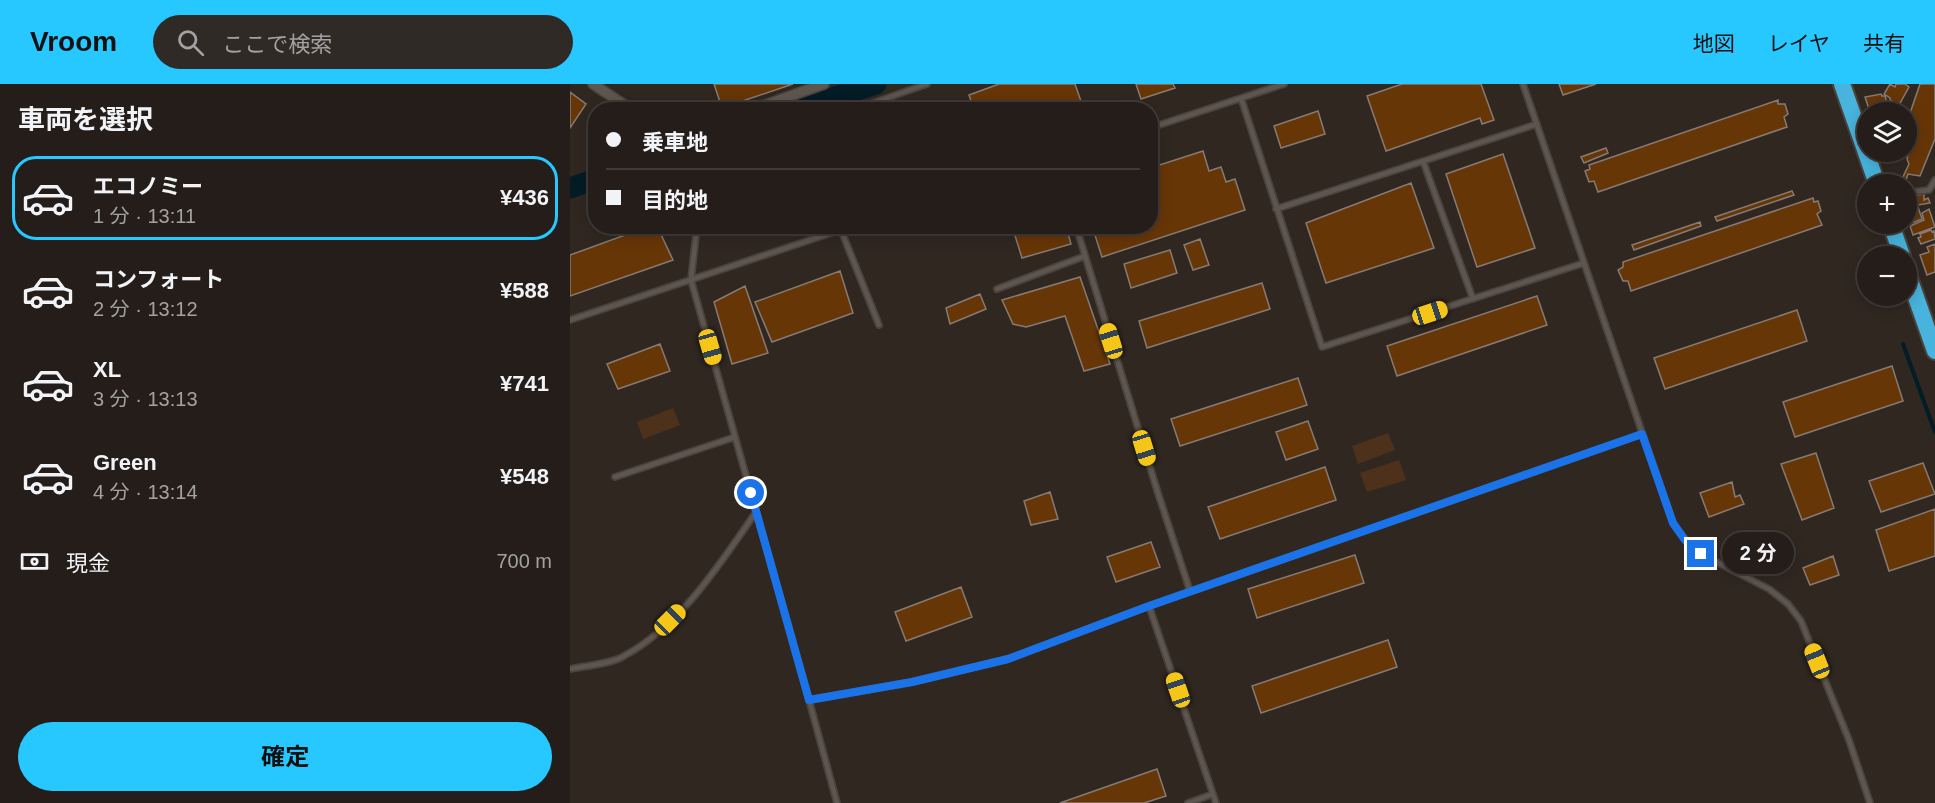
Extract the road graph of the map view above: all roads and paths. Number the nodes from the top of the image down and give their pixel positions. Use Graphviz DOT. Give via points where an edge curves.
graph roads {
  1 [pos="593,84"];
  2 [pos="824,84"];
  3 [pos="927,84"];
  4 [pos="1284,84"];
  5 [pos="1523,84"];
  6 [pos="1842,84"];
  7 [pos="1241,98"];
  8 [pos="620,102"];
  9 [pos="773,102"];
  10 [pos="876,102"];
  11 [pos="1537,124"];
  12 [pos="1158,125"];
  13 [pos="1423,161"];
  14 [pos="1874,174"];
  15 [pos="1935,180"];
  16 [pos="1917,192"];
  17 [pos="1276,208"];
  18 [pos="696,234"];
  19 [pos="829,234"];
  20 [pos="843,234"];
  21 [pos="1078,234"];
  22 [pos="1085,256"];
  23 [pos="1584,263"];
  24 [pos="691,280"];
  25 [pos="997,289"];
  26 [pos="1473,299"];
  27 [pos="1917,300"];
  28 [pos="570,320"];
  29 [pos="879,325"];
  30 [pos="1935,351"];
  31 [pos="1642,434"];
  32 [pos="735,436"];
  33 [pos="615,477"];
  34 [pos="756,512"];
  35 [pos="1190,591"];
  36 [pos="1149,606"];
  37 [pos="570,669"];
  38 [pos="809,700"];
  39 [pos="1213,794"];
  40 [pos="837,803"];
  41 [pos="1188,803"];
  42 [pos="1216,803"];
  43 [pos="1870,803"];
  1 -- 8 [label="street"];
  2 -- 9 [label="street"];
  3 -- 10 [label="lane"];
  4 -- 7 [label="lane"];
  5 -- 11 [label="lane"];
  6 -- 14 [label="highway"];
  7 -- 12 [label="lane"];
  7 -- 17 [label="lane"];
  11 -- 13 [label="lane"];
  11 -- 23 [label="lane"];
  13 -- 17 [label="lane"];
  13 -- 26 [label="lane"];
  15 -- 16 [label="lane" via="1929,190"];
  17 -- 26 [label="lane" via="1322,347"];
  18 -- 24 [label="lane"];
  19 -- 24 [label="lane"];
  20 -- 29 [label="lane"];
  21 -- 22 [label="lane"];
  22 -- 25 [label="lane"];
  22 -- 35 [label="lane"];
  23 -- 26 [label="lane"];
  23 -- 31 [label="lane"];
  24 -- 28 [label="lane"];
  24 -- 32 [label="lane"];
  27 -- 30 [label="highway"];
  31 -- 35 [label="lane"];
  31 -- 43 [label="lane" via="1673,523 1685,540 1701,554 1769,589 1801,621"];
  32 -- 33 [label="lane"];
  32 -- 34 [label="lane"];
  34 -- 37 [label="lane" via="699,592 656,634 622,658"];
  34 -- 38 [label="lane"];
  35 -- 36 [label="lane"];
  36 -- 38 [label="lane" via="1008,659 912,682"];
  36 -- 39 [label="lane"];
  38 -- 40 [label="lane"];
  39 -- 41 [label="lane"];
  39 -- 42 [label="lane"];
}
